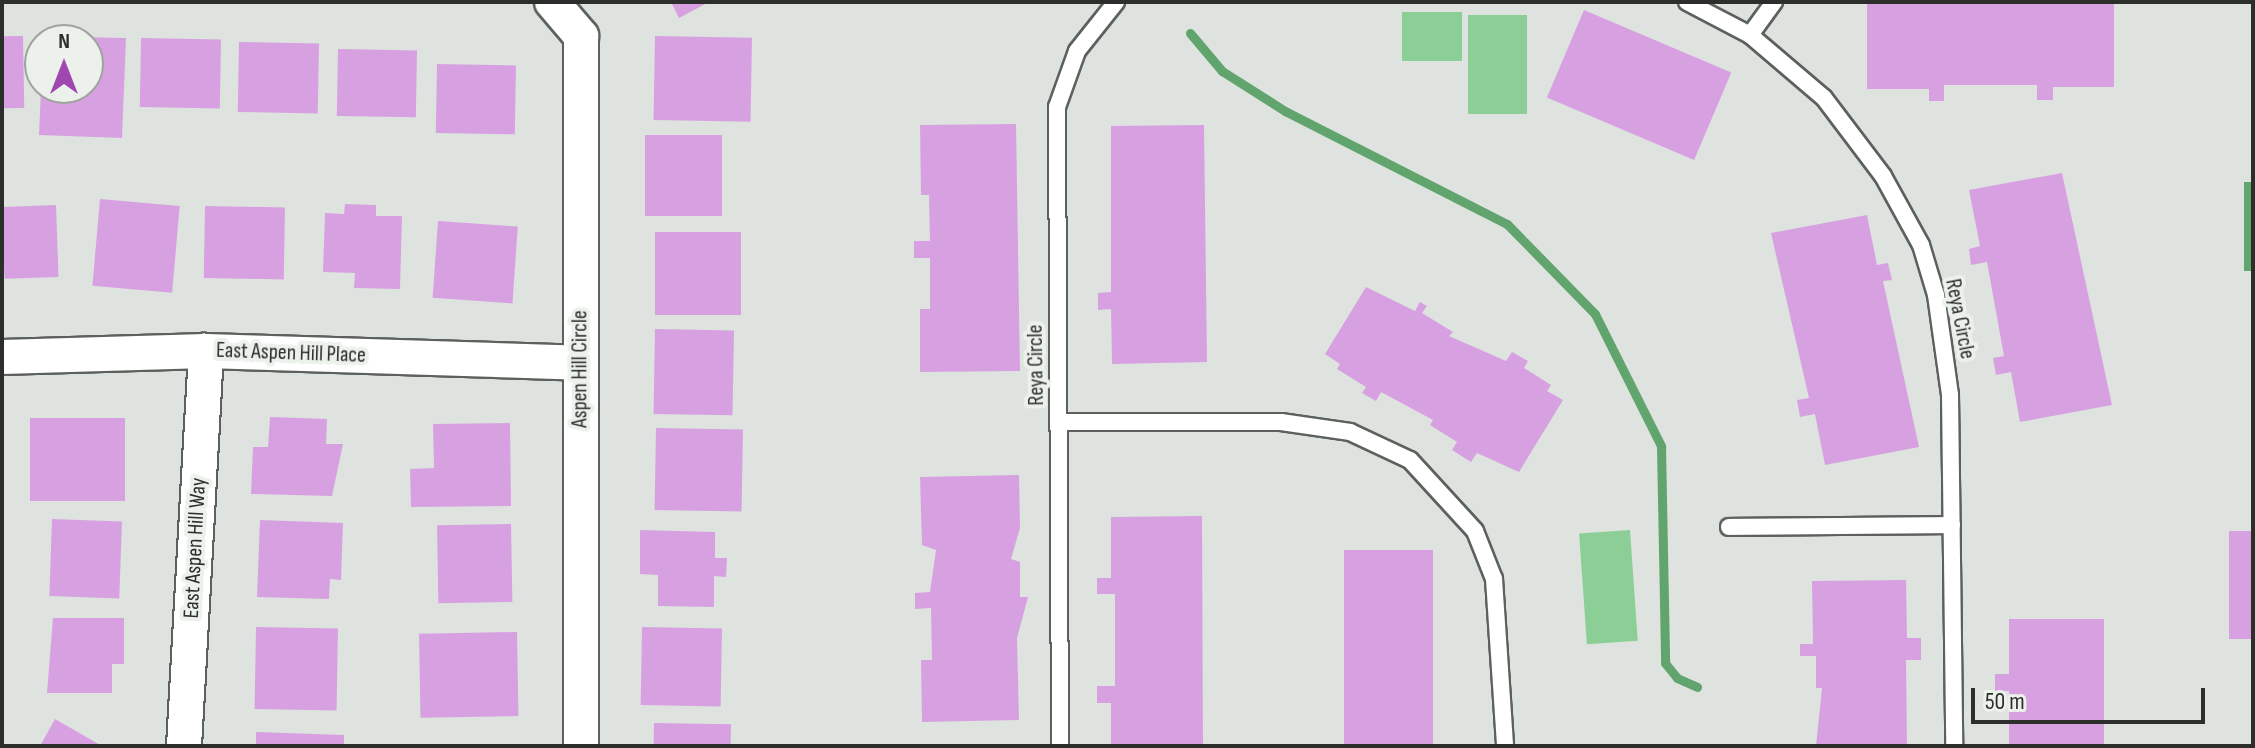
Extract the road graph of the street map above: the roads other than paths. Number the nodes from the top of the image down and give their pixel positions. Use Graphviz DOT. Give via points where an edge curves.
graph roads {
  1 [pos="552,2"];
  2 [pos="1116,2"];
  3 [pos="1687,2"];
  4 [pos="1774,2"];
  5 [pos="1750,35"];
  6 [pos="206,351"];
  7 [pos="2,357"];
  8 [pos="580,363"];
  9 [pos="1058,422"];
  10 [pos="1952,525"];
  11 [pos="1729,527"];
  12 [pos="184,746"];
  13 [pos="581,746"];
  14 [pos="1060,746"];
  15 [pos="1505,746"];
  16 [pos="1954,746"];
  1 -- 8 [label="street, Aspen Hill Circle" via="581,36"];
  2 -- 9 [label="lane, Reya Circle" via="1077,51 1057,107"];
  3 -- 5 [label="lane, Reya Circle"];
  4 -- 5 [label="lane"];
  5 -- 10 [label="lane, Reya Circle" via="1848,126 1921,245 1936,295 1950,395"];
  6 -- 7 [label="street, East Aspen Hill Place"];
  6 -- 8 [label="street, East Aspen Hill Place"];
  6 -- 12 [label="street, East Aspen Hill Way"];
  8 -- 13 [label="street, Aspen Hill Circle"];
  9 -- 14 [label="lane, Reya Circle"];
  9 -- 15 [label="lane" via="1281,422 1350,432 1410,460 1468,521 1494,579"];
  10 -- 11 [label="lane"];
  10 -- 16 [label="lane, Reya Circle"];
}
